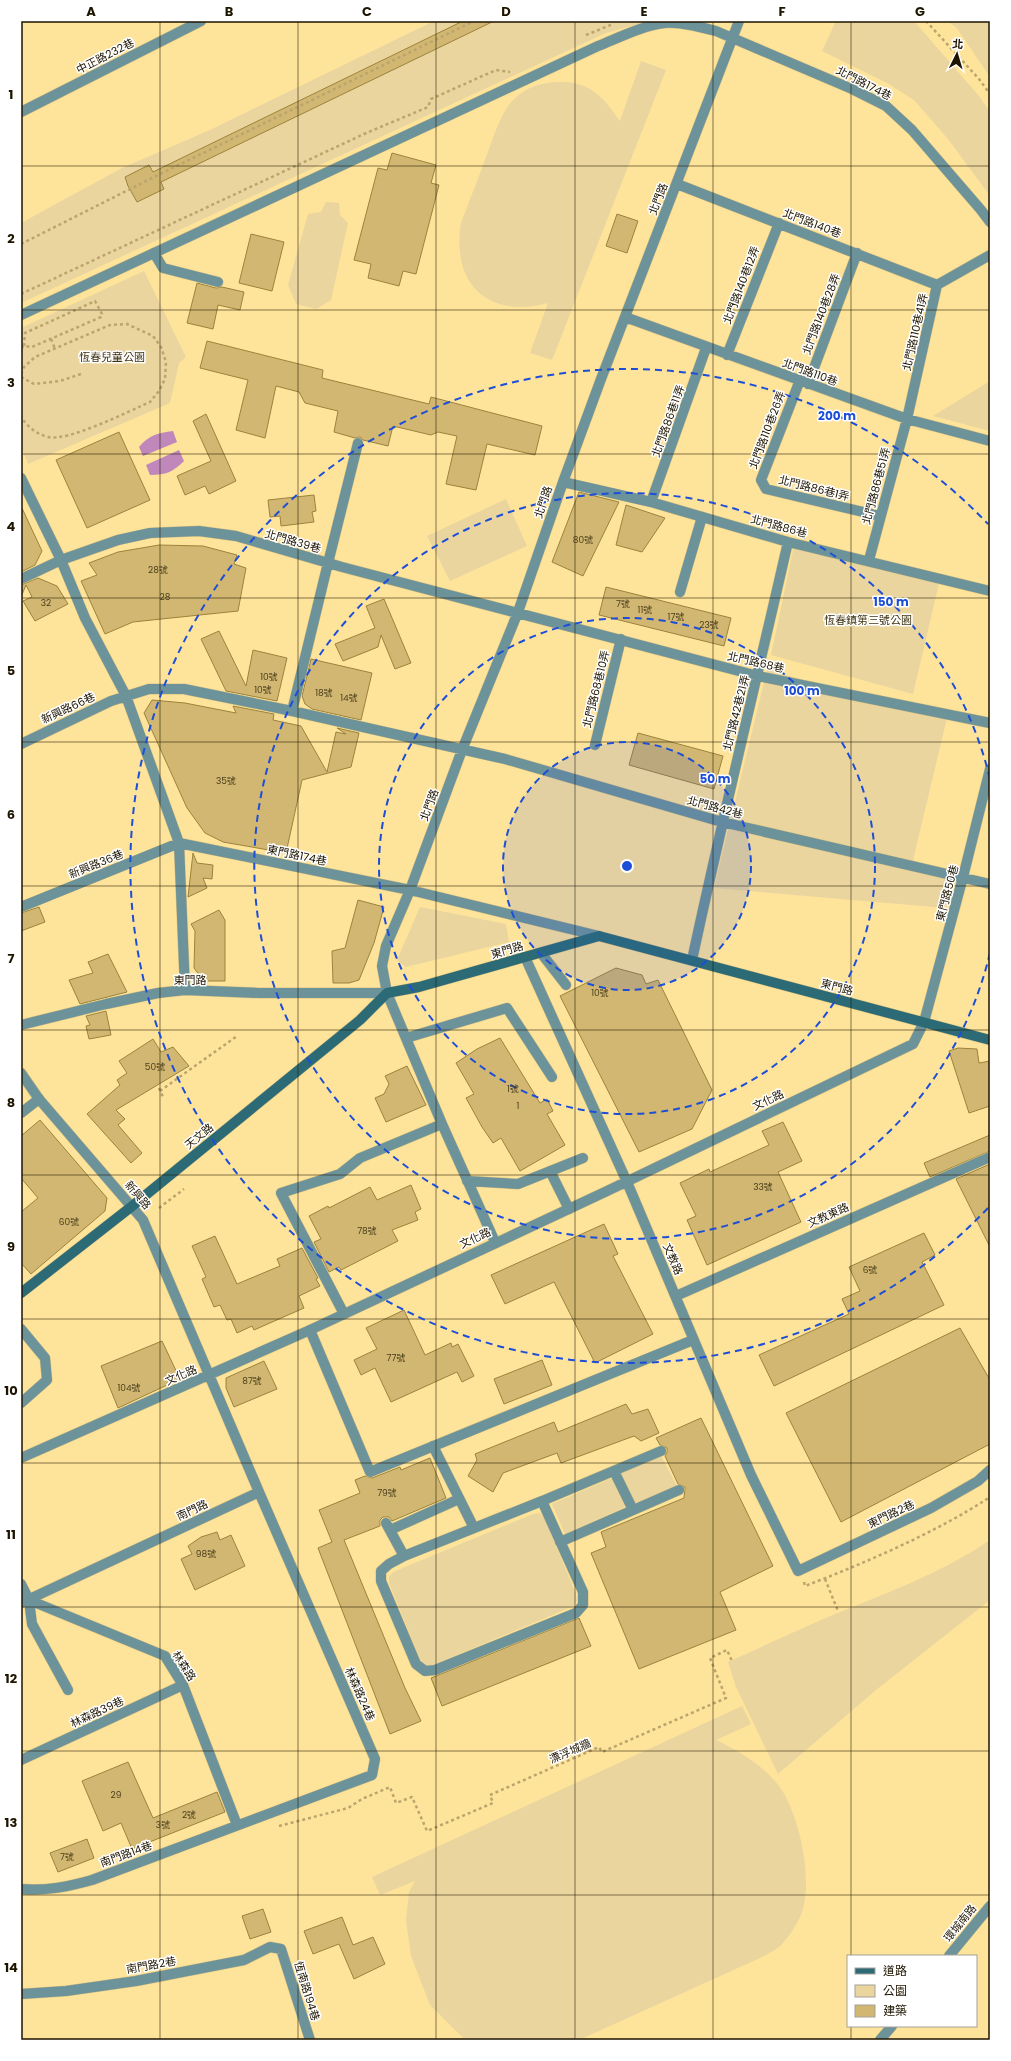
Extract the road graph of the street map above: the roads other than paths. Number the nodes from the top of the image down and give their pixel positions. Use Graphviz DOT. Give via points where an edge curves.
graph roads {
  1 [pos="201,21"];
  2 [pos="739,21"];
  3 [pos="733,38"];
  4 [pos="21,112"];
  5 [pos="677,184"];
  6 [pos="990,222"];
  7 [pos="778,223"];
  8 [pos="154,252"];
  9 [pos="857,253"];
  10 [pos="990,255"];
  11 [pos="218,282"];
  12 [pos="937,285"];
  13 [pos="21,314"];
  14 [pos="624,317"];
  15 [pos="706,348"];
  16 [pos="727,355"];
  17 [pos="804,382"];
  18 [pos="907,419"];
  19 [pos="990,441"];
  20 [pos="358,443"];
  21 [pos="21,478"];
  22 [pos="563,482"];
  23 [pos="766,488"];
  24 [pos="651,502"];
  25 [pos="880,516"];
  26 [pos="702,517"];
  27 [pos="788,542"];
  28 [pos="61,560"];
  29 [pos="869,560"];
  30 [pos="328,563"];
  31 [pos="21,578"];
  32 [pos="990,591"];
  33 [pos="680,592"];
  34 [pos="518,612"];
  35 [pos="621,639"];
  36 [pos="758,676"];
  37 [pos="126,696"];
  38 [pos="292,711"];
  39 [pos="990,723"];
  40 [pos="21,744"];
  41 [pos="595,745"];
  42 [pos="462,750"];
  43 [pos="990,769"];
  44 [pos="722,822"];
  45 [pos="180,843"];
  46 [pos="964,877"];
  47 [pos="990,884"];
  48 [pos="410,890"];
  49 [pos="21,907"];
  50 [pos="599,936"];
  51 [pos="541,953"];
  52 [pos="525,957"];
  53 [pos="692,960"];
  54 [pos="566,985"];
  55 [pos="185,990"];
  56 [pos="387,993"];
  57 [pos="924,1022"];
  58 [pos="21,1026"];
  59 [pos="406,1038"];
  60 [pos="990,1040"];
  61 [pos="21,1073"];
  62 [pos="552,1077"];
  63 [pos="39,1099"];
  64 [pos="21,1113"];
  65 [pos="442,1124"];
  66 [pos="990,1156"];
  67 [pos="583,1158"];
  68 [pos="550,1171"];
  69 [pos="467,1181"];
  70 [pos="627,1182"];
  71 [pos="131,1207"];
  72 [pos="569,1209"];
  73 [pos="495,1242"];
  74 [pos="21,1293"];
  75 [pos="676,1296"];
  76 [pos="344,1314"];
  77 [pos="21,1329"];
  78 [pos="310,1330"];
  79 [pos="693,1340"];
  80 [pos="210,1376"];
  81 [pos="21,1402"];
  82 [pos="433,1446"];
  83 [pos="661,1451"];
  84 [pos="21,1458"];
  85 [pos="990,1470"];
  86 [pos="614,1471"];
  87 [pos="679,1490"];
  88 [pos="259,1492"];
  89 [pos="459,1499"];
  90 [pos="542,1501"];
  91 [pos="633,1510"];
  92 [pos="474,1528"];
  93 [pos="560,1542"];
  94 [pos="404,1556"];
  95 [pos="798,1571"];
  96 [pos="21,1584"];
  97 [pos="25,1602"];
  98 [pos="183,1685"];
  99 [pos="68,1690"];
  100 [pos="21,1760"];
  101 [pos="237,1825"];
  102 [pos="21,1889"];
  103 [pos="990,1906"];
  104 [pos="281,1949"];
  105 [pos="950,1955"];
  106 [pos="21,1994"];
  107 [pos="891,2027"];
  108 [pos="310,2040"];
  109 [pos="880,2040"];
  1 -- 4 [label="street, 中正路232巷"];
  2 -- 3 [label="street, 北門路"];
  3 -- 5 [label="street, 北門路"];
  3 -- 6 [label="street, 北門路174巷" via="886,106 912,130"];
  3 -- 8 [label="street, 北門路174巷" via="695,26 664,23 632,32"];
  5 -- 7 [label="street, 北門路140巷"];
  5 -- 14 [label="street, 北門路"];
  7 -- 9 [label="street, 北門路140巷"];
  7 -- 16 [label="street, 北門路140巷12弄"];
  8 -- 11 [label="street" via="163,268"];
  8 -- 13 [label="street, 北門路174巷"];
  9 -- 12 [label="street, 北門路140巷"];
  9 -- 17 [label="street, 北門路140巷28弄"];
  10 -- 12 [label="street, 北門路110巷41弄"];
  12 -- 18 [label="street, 北門路110巷41弄"];
  14 -- 15 [label="street, 北門路110巷"];
  14 -- 22 [label="street, 北門路"];
  15 -- 16 [label="street, 北門路110巷"];
  15 -- 24 [label="street, 北門路86巷11弄"];
  16 -- 17 [label="street, 北門路110巷"];
  17 -- 18 [label="street, 北門路110巷"];
  17 -- 23 [label="street, 北門路110巷26弄" via="761,480"];
  18 -- 19 [label="street, 北門路110巷"];
  18 -- 25 [label="street, 北門路86巷51弄"];
  20 -- 30 [label="street"];
  21 -- 28 [label="street"];
  22 -- 24 [label="street, 北門路86巷"];
  22 -- 34 [label="street, 北門路"];
  23 -- 25 [label="street, 北門路86巷1弄"];
  24 -- 26 [label="street, 北門路86巷"];
  25 -- 29 [label="street, 北門路86巷51弄"];
  26 -- 27 [label="street, 北門路86巷"];
  26 -- 33 [label="street"];
  27 -- 29 [label="street, 北門路86巷"];
  27 -- 36 [label="street, 北門路42巷21弄"];
  28 -- 30 [label="street, 北門路39巷" via="125,538 150,533 199,531 236,536"];
  28 -- 31 [label="street, 北門路39巷"];
  28 -- 37 [label="street" via="85,618"];
  29 -- 32 [label="street, 北門路86巷"];
  30 -- 34 [label="street, 北門路39巷"];
  30 -- 38 [label="street"];
  34 -- 35 [label="street, 北門路68巷"];
  34 -- 42 [label="street, 北門路"];
  35 -- 36 [label="street, 北門路68巷"];
  35 -- 41 [label="street, 北門路68巷10弄"];
  36 -- 39 [label="street, 北門路68巷"];
  36 -- 44 [label="street, 北門路42巷21弄"];
  37 -- 38 [label="street" via="149,689 184,689"];
  37 -- 40 [label="street, 新興路66巷"];
  37 -- 45 [label="street"];
  38 -- 42 [label="street"];
  42 -- 44 [label="street, 北門路42巷"];
  42 -- 48 [label="street, 北門路"];
  43 -- 46 [label="street, 東門路50巷"];
  44 -- 46 [label="street, 北門路42巷"];
  44 -- 53 [label="street, 北門路42巷21弄"];
  45 -- 48 [label="street, 東門路174巷"];
  45 -- 49 [label="street, 新興路36巷"];
  45 -- 55 [label="street"];
  46 -- 47 [label="street, 北門路42巷"];
  46 -- 57 [label="street, 東門路50巷"];
  48 -- 50 [label="street, 東門路174巷"];
  48 -- 56 [label="street, 北門路" via="383,956 382,966"];
  50 -- 51 [label="main road, 東門路"];
  50 -- 53 [label="main road, 東門路"];
  51 -- 52 [label="main road, 東門路"];
  51 -- 54 [label="street"];
  52 -- 56 [label="main road, 東門路" via="419,987"];
  52 -- 70 [label="street, 文教路"];
  53 -- 57 [label="main road, 東門路"];
  55 -- 56 [label="street, 東門路"];
  55 -- 58 [label="street, 東門路" via="106,1004"];
  56 -- 59 [label="street, 北門路"];
  56 -- 71 [label="main road, 天文路" via="360,1020"];
  57 -- 60 [label="main road, 東門路"];
  57 -- 70 [label="street, 文化路" via="913,1044"];
  59 -- 62 [label="street" via="507,1008"];
  59 -- 65 [label="street, 北門路"];
  61 -- 63 [label="street, 新興路"];
  63 -- 64 [label="street"];
  63 -- 71 [label="street, 新興路"];
  65 -- 69 [label="street, 北門路"];
  65 -- 76 [label="street" via="360,1158 340,1174 281,1193"];
  66 -- 75 [label="street, 文教東路"];
  67 -- 68 [label="street"];
  68 -- 69 [label="street" via="518,1184"];
  68 -- 72 [label="street"];
  69 -- 73 [label="street, 北門路"];
  70 -- 72 [label="street, 文化路"];
  70 -- 75 [label="street, 文教路"];
  71 -- 74 [label="main road, 天文路"];
  71 -- 80 [label="street, 新興路" via="143,1220"];
  72 -- 73 [label="street, 文化路"];
  73 -- 76 [label="street, 文化路"];
  75 -- 79 [label="street, 文教路"];
  76 -- 78 [label="street, 文化路"];
  77 -- 81 [label="street" via="44,1358 46,1380"];
  78 -- 80 [label="street, 文化路"];
  78 -- 82 [label="street" via="370,1472"];
  79 -- 82 [label="street"];
  79 -- 95 [label="street, 文教路" via="751,1475"];
  80 -- 84 [label="street, 文化路"];
  80 -- 88 [label="street"];
  82 -- 89 [label="street"];
  83 -- 86 [label="street"];
  85 -- 95 [label="street, 東門路2巷" via="978,1481 931,1508"];
  86 -- 90 [label="street"];
  86 -- 91 [label="street"];
  87 -- 91 [label="street"];
  88 -- 97 [label="street, 南門路"];
  88 -- 101 [label="street, 林森路24巷" via="375,1759 372,1774"];
  89 -- 92 [label="street"];
  89 -- 94 [label="street" via="388,1526"];
  90 -- 92 [label="street"];
  90 -- 93 [label="street"];
  91 -- 93 [label="street"];
  92 -- 94 [label="street"];
  93 -- 94 [label="street" via="583,1592 583,1605 576,1613 435,1670 425,1671 416,1664 381,1581 381,1571"];
  96 -- 97 [label="street"];
  97 -- 98 [label="street, 林森路" via="166,1656"];
  97 -- 99 [label="street" via="32,1624"];
  98 -- 100 [label="street, 林森路39巷"];
  98 -- 101 [label="street, 林森路"];
  101 -- 102 [label="street, 南門路14巷" via="71,1886 44,1890"];
  103 -- 105 [label="street, 環城南路"];
  104 -- 106 [label="street, 南門路2巷" via="270,1947 244,1960 136,1981 66,1991"];
  104 -- 108 [label="street, 恆南路194巷"];
  107 -- 109 [label="street"];
}
